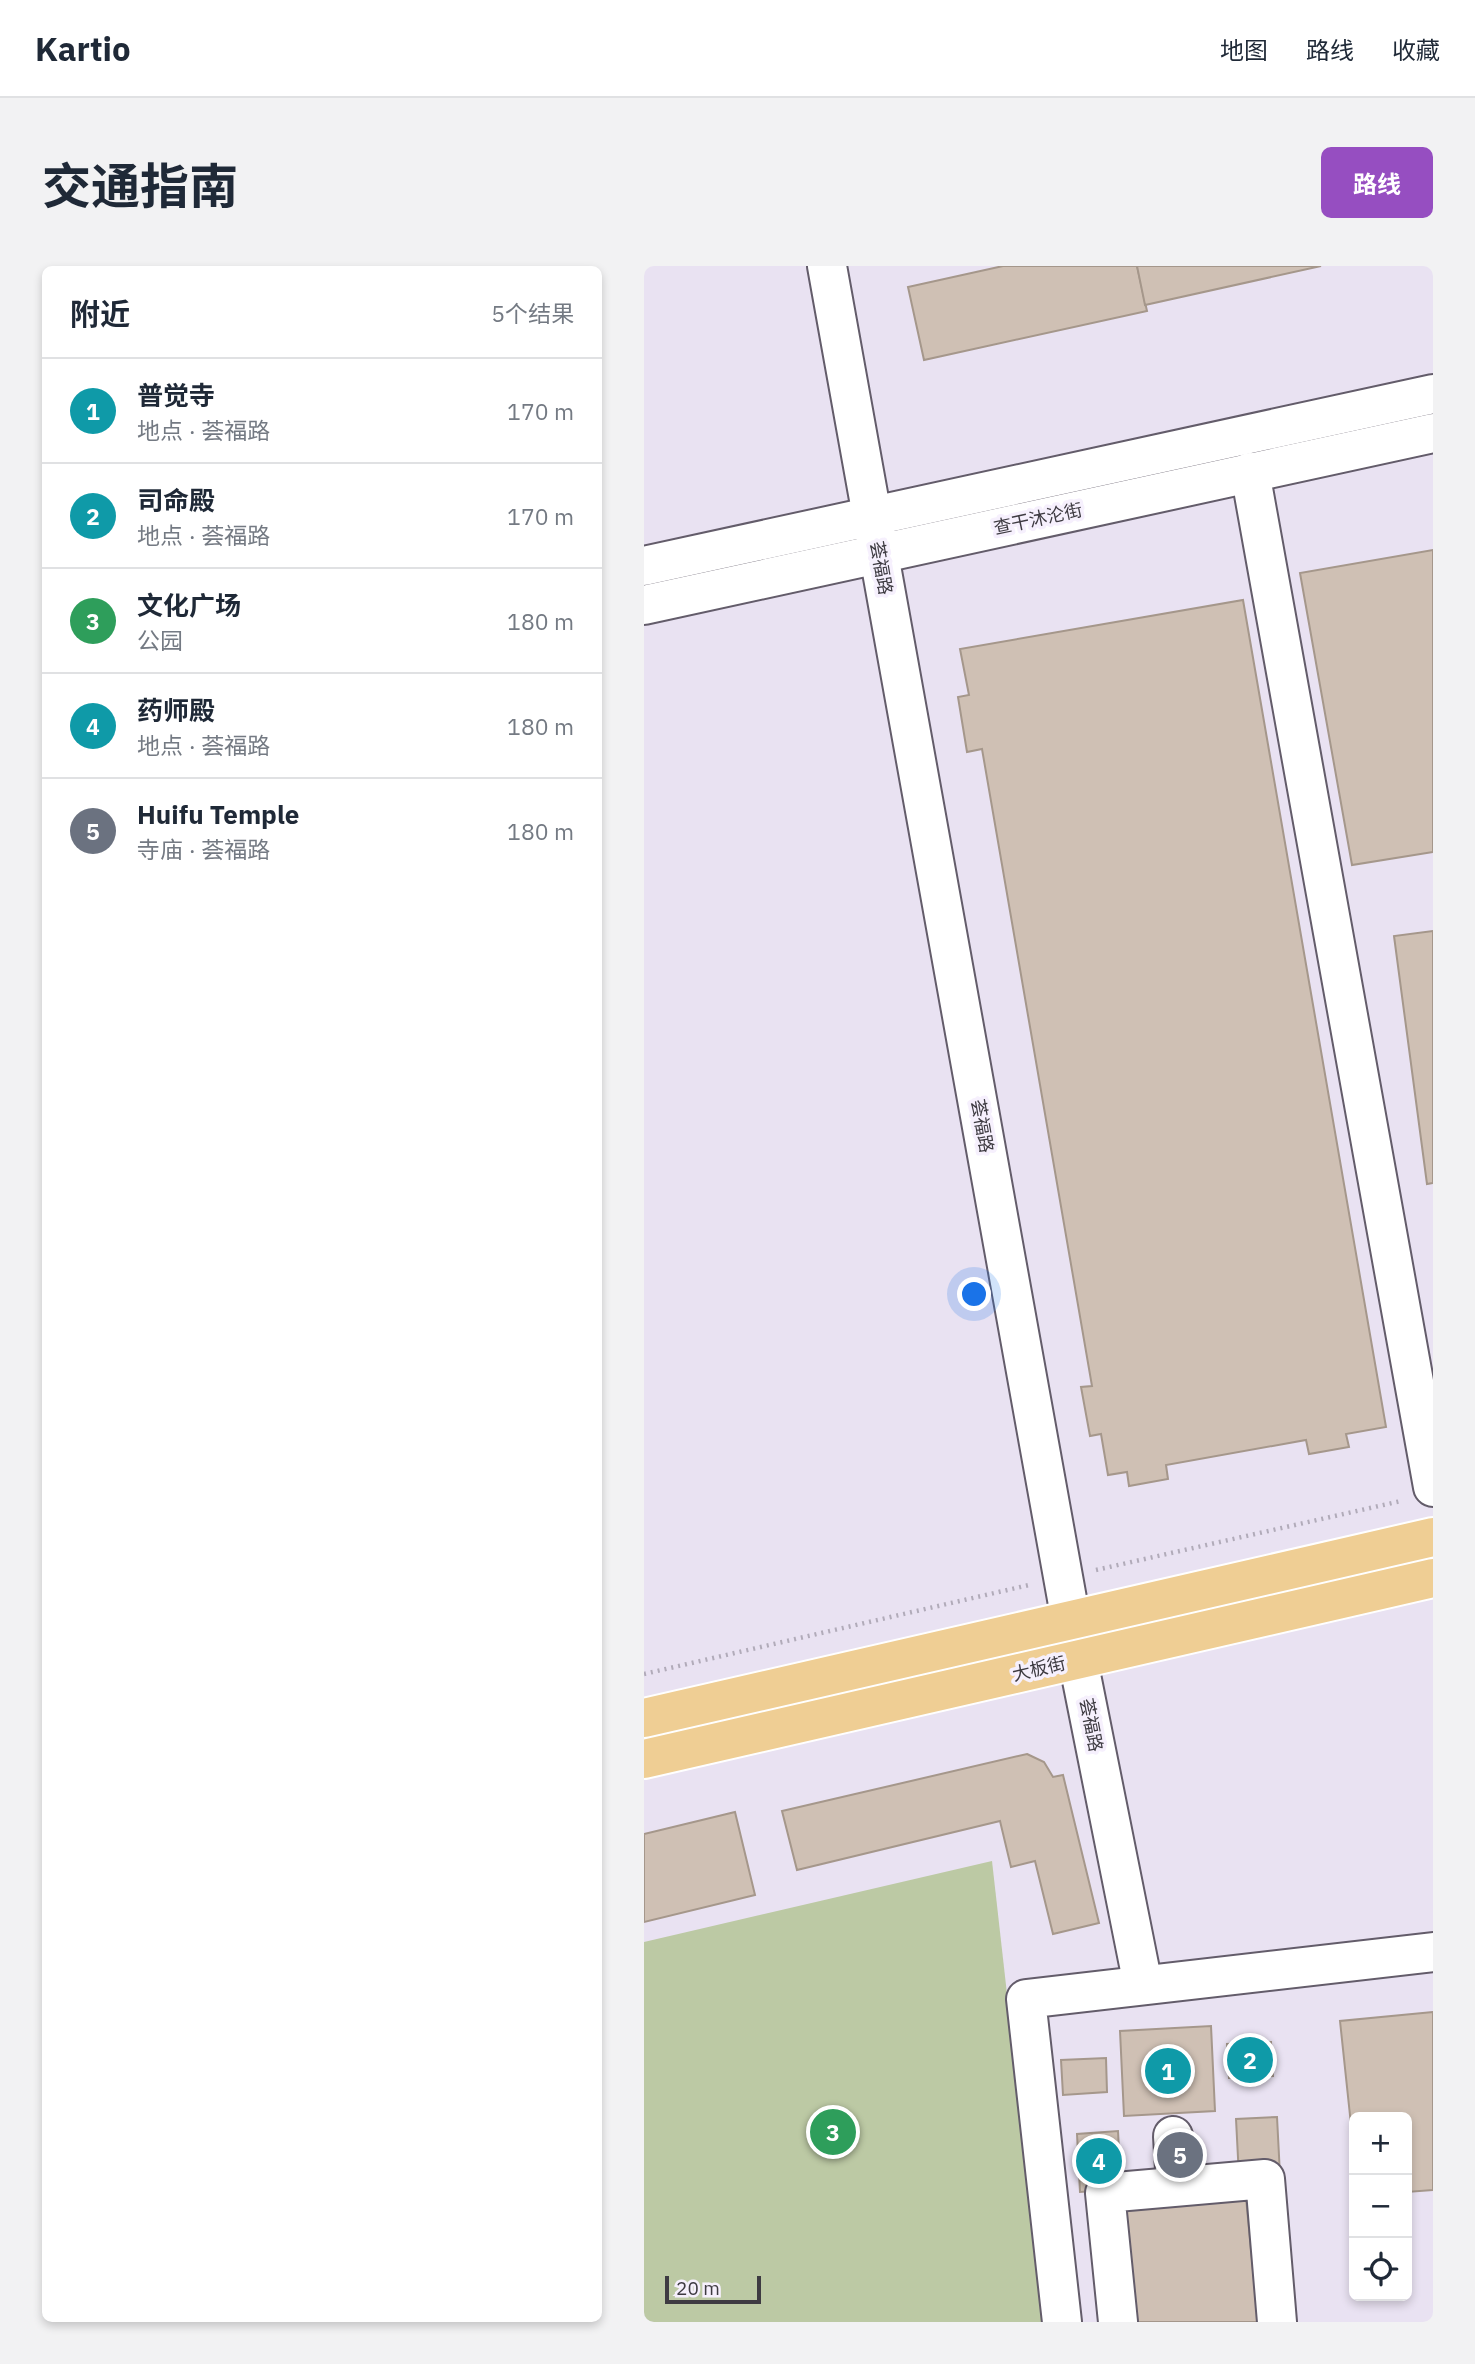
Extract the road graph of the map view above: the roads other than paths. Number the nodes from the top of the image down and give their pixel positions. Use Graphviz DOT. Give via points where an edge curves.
graph roads {
  1 [pos="827,266"];
  2 [pos="1433,394"];
  3 [pos="1433,433"];
  4 [pos="1250,472"];
  5 [pos="872,516"];
  6 [pos="879,554"];
  7 [pos="644,566"];
  8 [pos="644,605"];
  9 [pos="1433,1487"];
  10 [pos="1433,1537"];
  11 [pos="1433,1578"];
  12 [pos="1071,1620"];
  13 [pos="1078,1660"];
  14 [pos="644,1718"];
  15 [pos="644,1759"];
  16 [pos="1433,1952"];
  17 [pos="1143,1985"];
  18 [pos="1173,2136"];
  19 [pos="1176,2186"];
  20 [pos="1062,2322"];
  21 [pos="1118,2322"];
  22 [pos="1277,2322"];
  1 -- 5 [label="street, 荟福路"];
  2 -- 5 [label="street"];
  3 -- 4 [label="street, 查干沐沦街"];
  4 -- 6 [label="street, 查干沐沦街"];
  4 -- 9 [label="street"];
  5 -- 6 [label="street, 荟福路"];
  5 -- 7 [label="street"];
  6 -- 8 [label="street, 查干沐沦街"];
  6 -- 12 [label="street, 荟福路"];
  10 -- 12 [label="main road"];
  11 -- 13 [label="main road, 大板街"];
  12 -- 13 [label="street, 荟福路"];
  12 -- 14 [label="main road"];
  13 -- 15 [label="main road, 大板街"];
  13 -- 17 [label="street, 荟福路"];
  16 -- 17 [label="street"];
  17 -- 20 [label="street" via="1026,1999"];
  18 -- 19 [label="street"];
  19 -- 21 [label="street" via="1105,2193"];
  19 -- 22 [label="street" via="1265,2179"];
}
